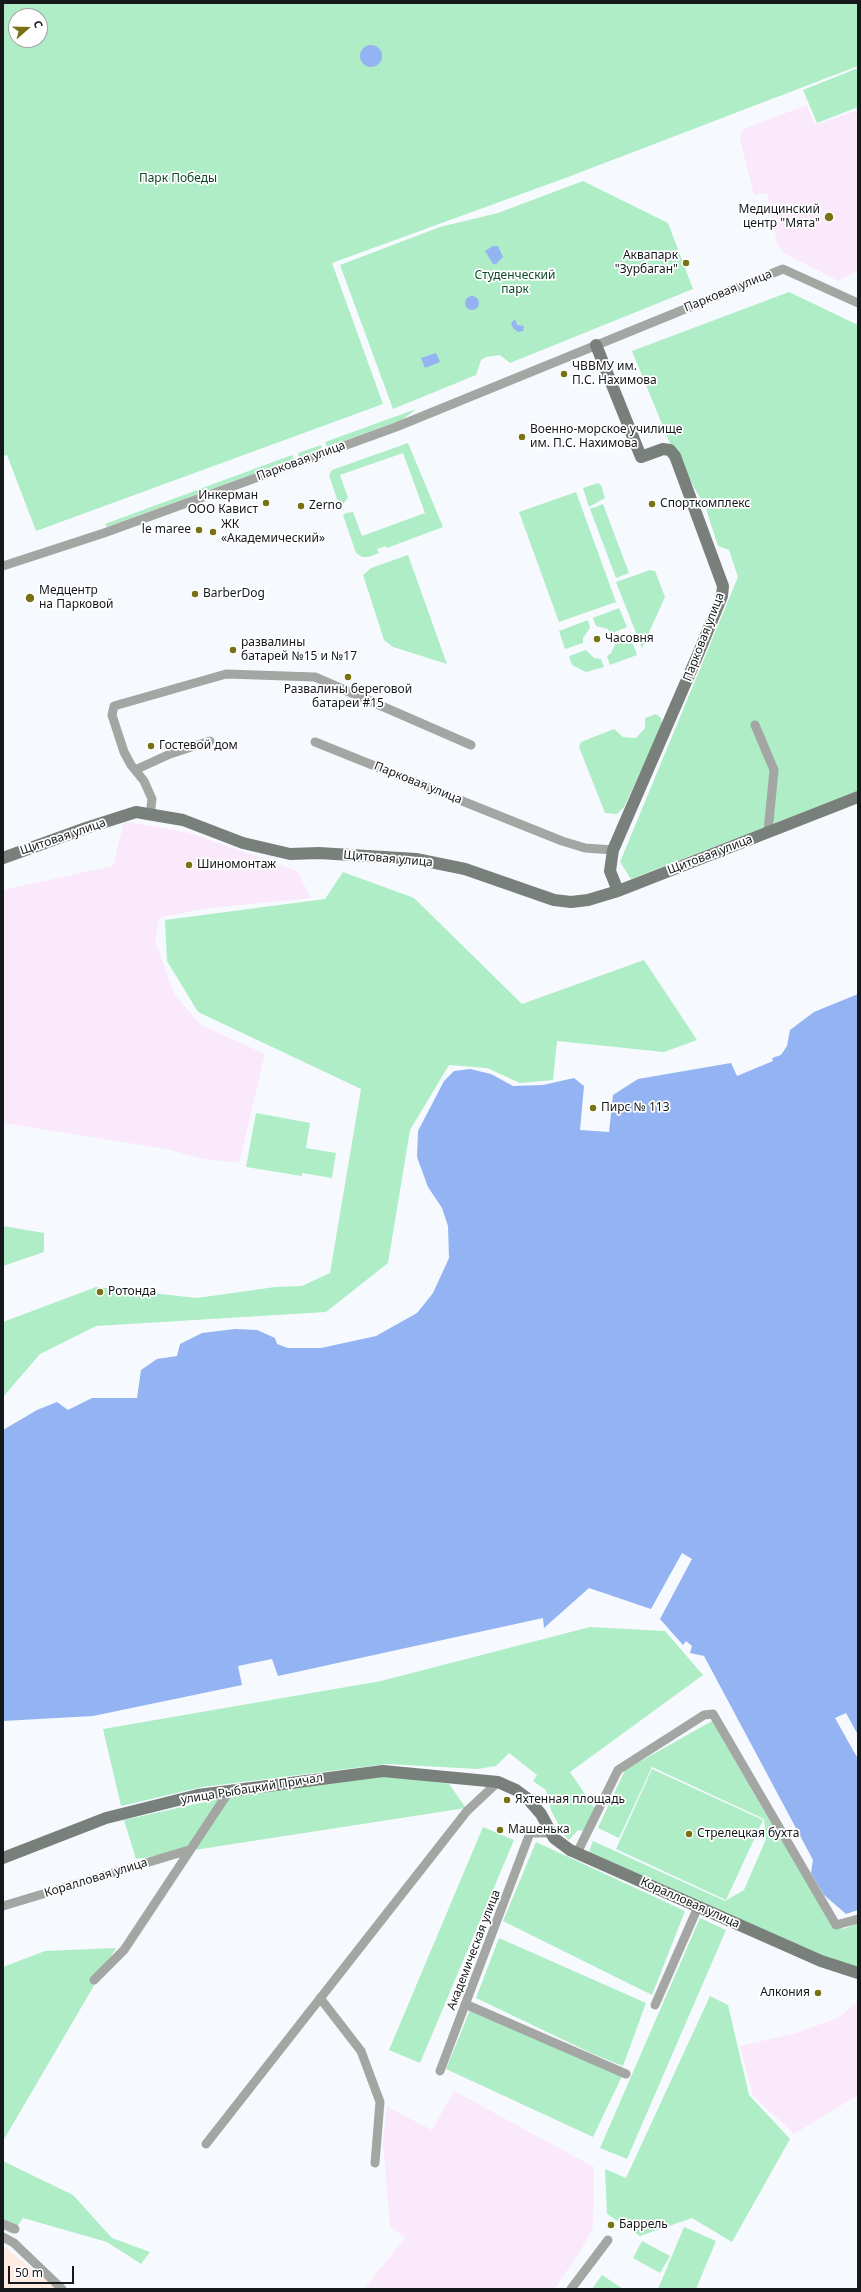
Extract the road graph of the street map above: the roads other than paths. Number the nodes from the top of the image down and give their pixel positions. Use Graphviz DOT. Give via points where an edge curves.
graph roads {
  1 [pos="858,303"];
  2 [pos="596,345"];
  3 [pos="3,566"];
  4 [pos="755,724"];
  5 [pos="210,741"];
  6 [pos="315,742"];
  7 [pos="470,745"];
  8 [pos="135,770"];
  9 [pos="858,797"];
  10 [pos="150,815"];
  11 [pos="768,832"];
  12 [pos="613,850"];
  13 [pos="3,858"];
  14 [pos="618,891"];
  15 [pos="504,1784"];
  16 [pos="230,1790"];
  17 [pos="550,1833"];
  18 [pos="189,1850"];
  19 [pos="577,1853"];
  20 [pos="3,1858"];
  21 [pos="3,1906"];
  22 [pos="698,1907"];
  23 [pos="858,1919"];
  24 [pos="858,1973"];
  25 [pos="94,1980"];
  26 [pos="320,1998"];
  27 [pos="465,2004"];
  28 [pos="655,2004"];
  29 [pos="440,2071"];
  30 [pos="626,2074"];
  31 [pos="206,2144"];
  32 [pos="375,2163"];
  33 [pos="3,2224"];
  34 [pos="15,2229"];
  35 [pos="3,2237"];
  36 [pos="608,2240"];
  37 [pos="62,2289"];
  38 [pos="571,2289"];
  1 -- 2 [label="street, Парковая улица" via="783,269"];
  2 -- 3 [label="street, Парковая улица" via="396,427"];
  2 -- 12 [label="street, Парковая улица" via="641,457 663,449 670,450 675,456 723,586 722,596 699,652"];
  4 -- 11 [label="street" via="774,770"];
  5 -- 8 [label="street" via="170,754"];
  6 -- 12 [label="street, Парковая улица" via="562,841 585,848"];
  7 -- 8 [label="street" via="315,677 226,674 114,706 112,715 124,752"];
  8 -- 10 [label="street" via="144,781 152,799"];
  9 -- 11 [label="street, Щитовая улица"];
  10 -- 13 [label="street, Щитовая улица" via="136,812"];
  10 -- 14 [label="street, Щитовая улица" via="183,820 242,843 290,854 319,853 416,859 466,869 554,900 588,900"];
  11 -- 14 [label="street, Щитовая улица"];
  12 -- 14 [label="street, Парковая улица" via="610,871"];
  15 -- 16 [label="street, улица Рыбацкий Причал" via="383,1771"];
  15 -- 17 [label="street, Коралловая улица" via="534,1806"];
  15 -- 26 [label="street" via="467,1811"];
  16 -- 18 [label="street"];
  16 -- 20 [label="street, улица Рыбацкий Причал" via="198,1795 106,1818"];
  17 -- 19 [label="street, Коралловая улица" via="558,1842"];
  17 -- 27 [label="street, Академическая улица" via="530,1833"];
  18 -- 21 [label="street, Коралловая улица"];
  18 -- 25 [label="street" via="124,1950"];
  19 -- 22 [label="street, Коралловая улица"];
  19 -- 23 [label="street" via="618,1770 704,1715 713,1714 836,1925"];
  22 -- 24 [label="street, Коралловая улица" via="821,1961"];
  22 -- 28 [label="street"];
  26 -- 31 [label="street"];
  26 -- 32 [label="street" via="361,2051 380,2102"];
  27 -- 29 [label="street, Академическая улица"];
  27 -- 30 [label="street"];
  33 -- 34 [label="street"];
  35 -- 37 [label="street" via="14,2243"];
  36 -- 38 [label="street"];
}
